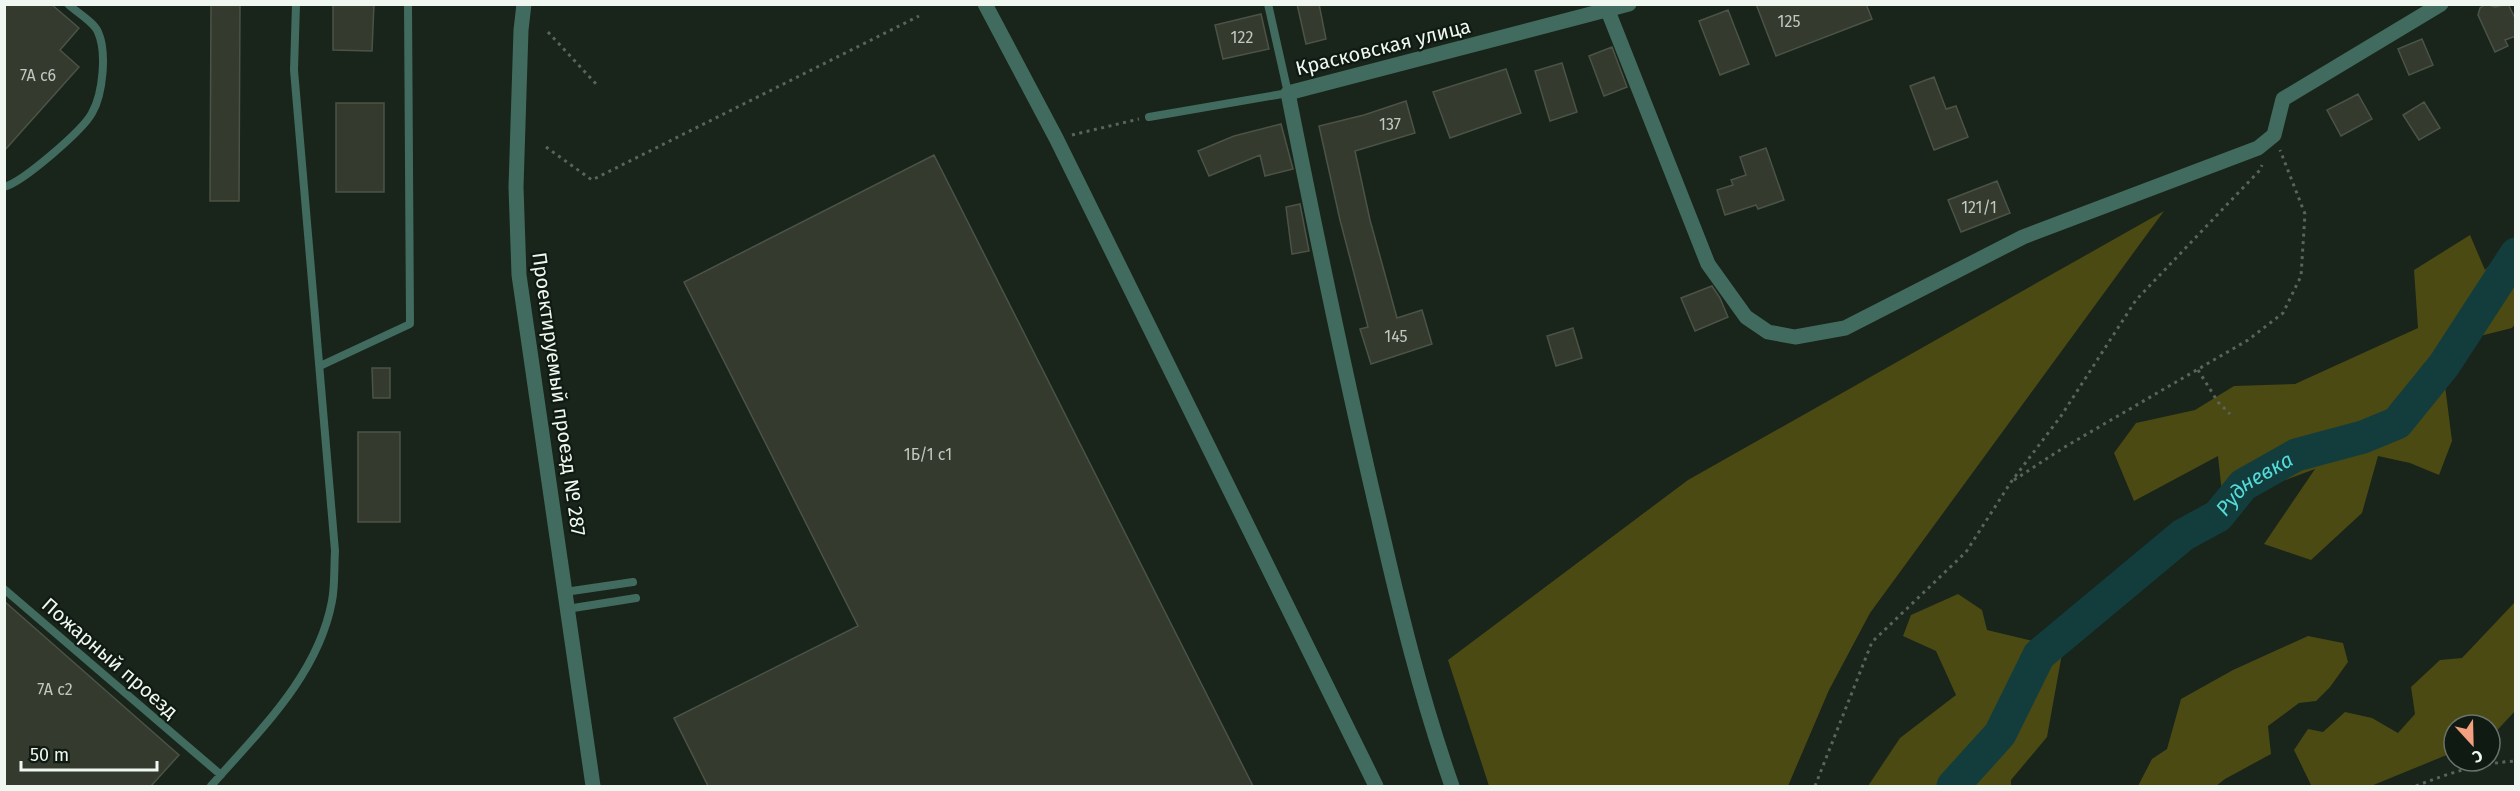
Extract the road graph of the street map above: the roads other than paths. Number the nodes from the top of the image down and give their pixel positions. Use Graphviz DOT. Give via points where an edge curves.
graph roads {
  1 [pos="68,4"];
  2 [pos="296,4"];
  3 [pos="408,4"];
  4 [pos="524,4"];
  5 [pos="985,4"];
  6 [pos="1268,4"];
  7 [pos="1629,4"];
  8 [pos="2441,4"];
  9 [pos="1608,11"];
  10 [pos="1288,93"];
  11 [pos="1149,117"];
  12 [pos="4,187"];
  13 [pos="320,366"];
  14 [pos="633,582"];
  15 [pos="4,589"];
  16 [pos="565,592"];
  17 [pos="636,598"];
  18 [pos="567,609"];
  19 [pos="221,775"];
  20 [pos="211,786"];
  21 [pos="592,786"];
  22 [pos="1376,786"];
  23 [pos="1452,786"];
  1 -- 12 [label="lane" via="98,31 105,69 92,114 48,158"];
  2 -- 13 [label="lane" via="294,70"];
  3 -- 13 [label="lane" via="410,324"];
  4 -- 16 [label="street, Проектируемый проезд № 287" via="516,187 519,275"];
  5 -- 22 [label="street" via="1056,138"];
  6 -- 10 [label="lane"];
  7 -- 9 [label="street, Красковская улица"];
  8 -- 9 [label="street" via="2283,99 2274,135 2259,148 2023,237 1845,328 1795,337 1768,332 1746,317 1707,264"];
  9 -- 10 [label="street, Красковская улица"];
  10 -- 11 [label="lane"];
  10 -- 23 [label="street" via="1346,380 1406,633"];
  13 -- 19 [label="lane" via="335,550 332,601 306,671"];
  14 -- 16 [label="lane"];
  15 -- 19 [label="lane, Пожарный проезд"];
  16 -- 18 [label="street, Проектируемый проезд № 287"];
  17 -- 18 [label="lane"];
  18 -- 21 [label="street, Проектируемый проезд № 287"];
  19 -- 20 [label="lane"];
}
